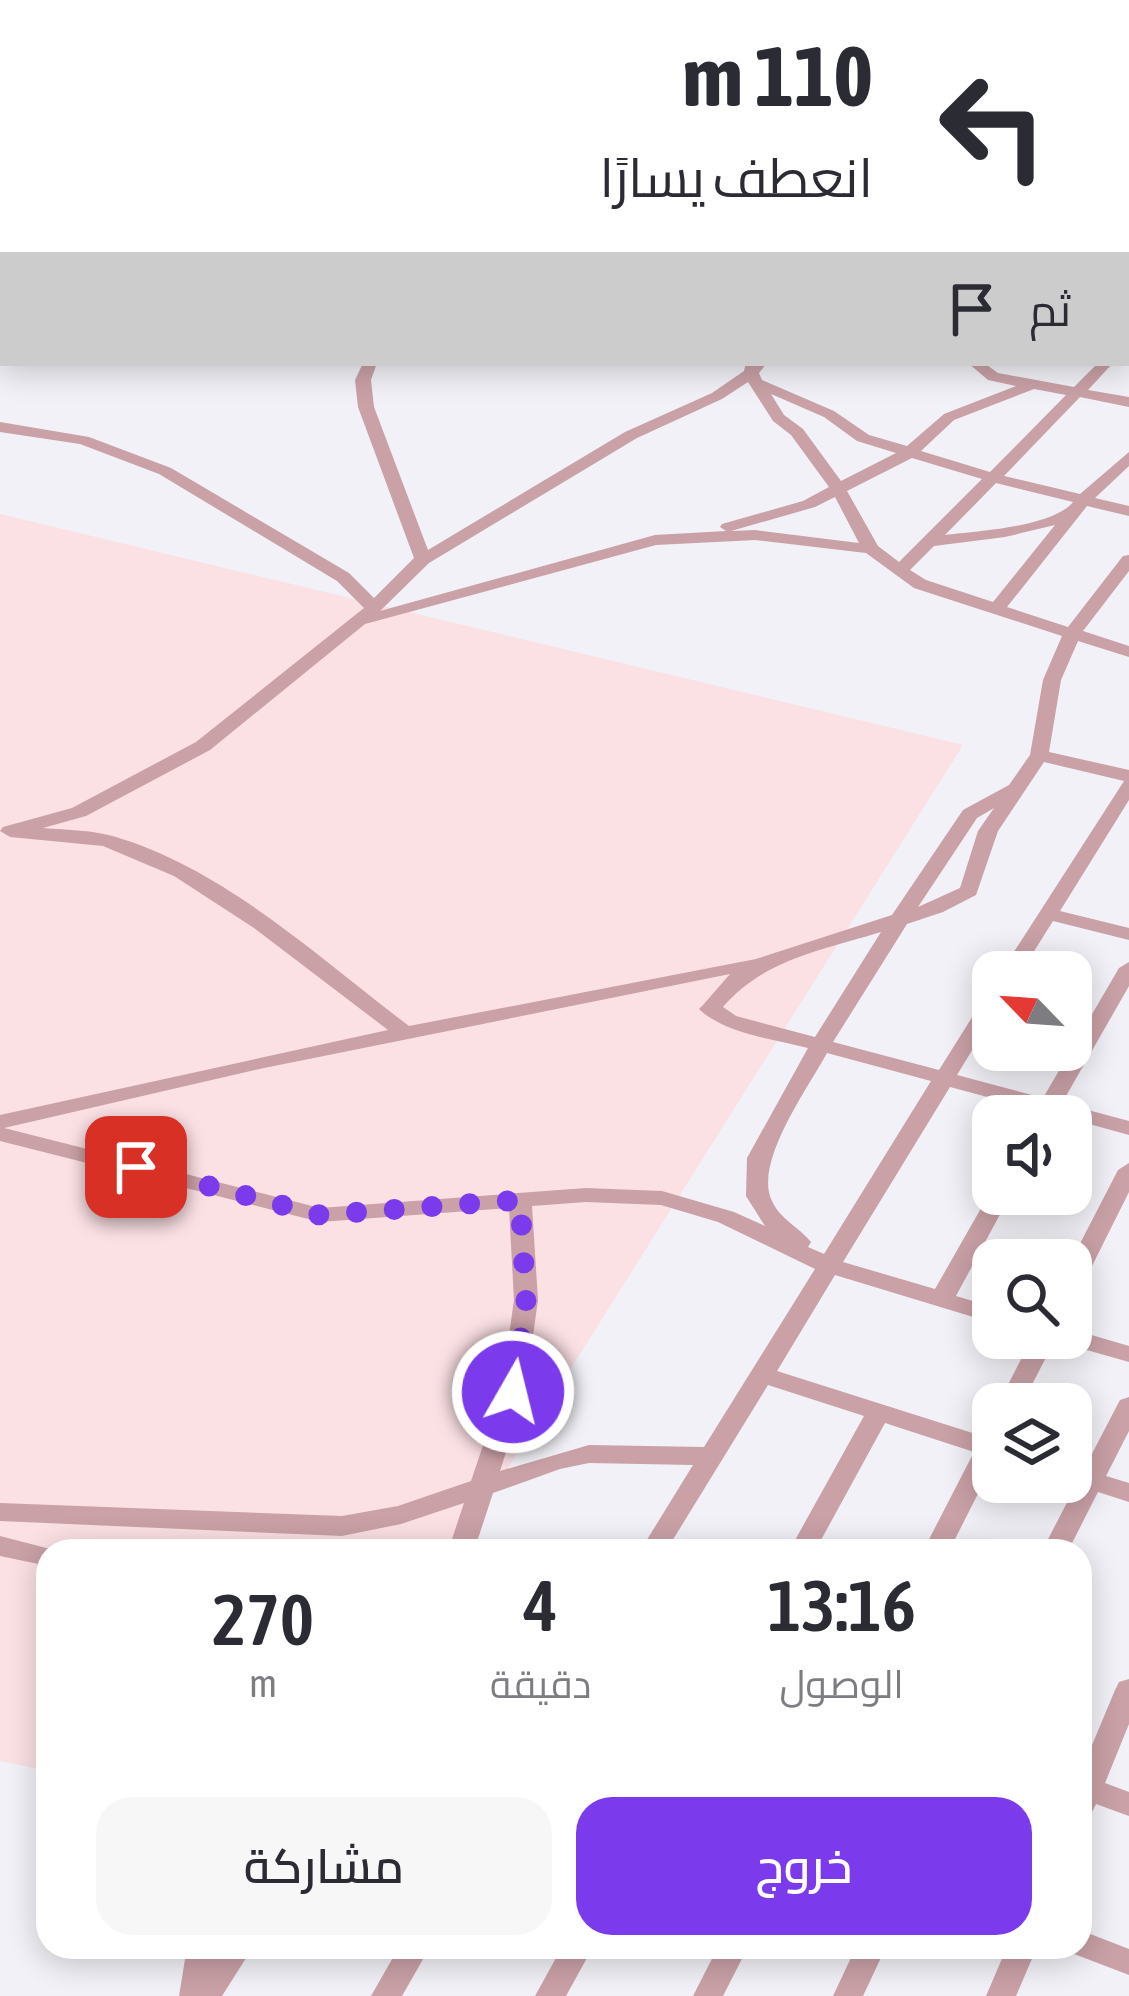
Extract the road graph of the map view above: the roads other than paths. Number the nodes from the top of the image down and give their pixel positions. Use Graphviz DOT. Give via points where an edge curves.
graph roads {
  1 [pos="369,366"];
  2 [pos="979,366"];
  3 [pos="1003,366"];
  4 [pos="1103,366"];
  5 [pos="756,371"];
  6 [pos="993,377"];
  7 [pos="1034,384"];
  8 [pos="1078,391"];
  9 [pos="1129,402"];
  10 [pos="0,427"];
  11 [pos="908,453"];
  12 [pos="1129,457"];
  13 [pos="994,478"];
  14 [pos="837,487"];
  15 [pos="1084,499"];
  16 [pos="1129,511"];
  17 [pos="1071,516"];
  18 [pos="681,538"];
  19 [pos="934,541"];
  20 [pos="871,549"];
  21 [pos="423,559"];
  22 [pos="1129,560"];
  23 [pos="900,571"];
  24 [pos="998,607"];
  25 [pos="374,608"];
  26 [pos="351,626"];
  27 [pos="1072,632"];
  28 [pos="1129,652"];
  29 [pos="1039,755"];
  30 [pos="1129,780"];
  31 [pos="1020,783"];
  32 [pos="5,831"];
  33 [pos="1048,914"];
  34 [pos="898,920"];
  35 [pos="1129,934"];
  36 [pos="1024,951"];
  37 [pos="767,961"];
  38 [pos="1129,968"];
  39 [pos="972,1031"];
  40 [pos="405,1033"];
  41 [pos="819,1044"];
  42 [pos="943,1076"];
  43 [pos="999,1095"];
  44 [pos="1055,1095"];
  45 [pos="1092,1120"];
  46 [pos="0,1122"];
  47 [pos="1129,1128"];
  48 [pos="0,1134"];
  49 [pos="1129,1169"];
  50 [pos="520,1200"];
  51 [pos="988,1215"];
  52 [pos="1092,1242"];
  53 [pos="827,1265"];
  54 [pos="942,1299"];
  55 [pos="972,1308"];
  56 [pos="1092,1343"];
  57 [pos="1129,1354"];
  58 [pos="760,1374"];
  59 [pos="1129,1406"];
  60 [pos="879,1412"];
  61 [pos="972,1439"];
  62 [pos="711,1456"];
  63 [pos="1092,1460"];
  64 [pos="1092,1481"];
  65 [pos="972,1482"];
  66 [pos="483,1486"];
  67 [pos="1129,1493"];
  68 [pos="1071,1503"];
  69 [pos="0,1512"];
  70 [pos="465,1539"];
  71 [pos="660,1539"];
  72 [pos="809,1539"];
  73 [pos="942,1539"];
  74 [pos="1059,1539"];
  75 [pos="0,1546"];
  76 [pos="36,1554"];
  77 [pos="1129,1690"];
  78 [pos="1092,1774"];
  79 [pos="1092,1796"];
  80 [pos="1129,1804"];
  81 [pos="1092,1947"];
  82 [pos="200,1959"];
  83 [pos="230,1959"];
  84 [pos="408,1959"];
  85 [pos="571,1959"];
  86 [pos="727,1959"];
  87 [pos="866,1959"];
  88 [pos="1017,1959"];
  89 [pos="1129,1961"];
  90 [pos="194,1996"];
  91 [pos="205,1996"];
  92 [pos="386,1996"];
  93 [pos="550,1996"];
  94 [pos="708,1996"];
  95 [pos="848,1996"];
  96 [pos="1001,1996"];
  1 -- 21 [label="street" via="365,406"];
  2 -- 6 [label="street"];
  3 -- 6 [label="street"];
  4 -- 8 [label="street"];
  5 -- 11 [label="street" via="863,438"];
  5 -- 14 [label="street" via="778,418"];
  5 -- 21 [label="street"];
  6 -- 7 [label="street"];
  7 -- 8 [label="street"];
  7 -- 11 [label="street" via="949,417"];
  8 -- 9 [label="street"];
  8 -- 13 [label="street"];
  10 -- 25 [label="street" via="83,440 165,471 343,577"];
  11 -- 13 [label="street"];
  11 -- 14 [label="street"];
  12 -- 15 [label="street"];
  13 -- 15 [label="street"];
  13 -- 19 [label="street"];
  14 -- 18 [label="street" via="770,517"];
  14 -- 20 [label="street"];
  15 -- 16 [label="street"];
  15 -- 17 [label="street"];
  17 -- 19 [label="street"];
  17 -- 24 [label="street"];
  18 -- 20 [label="street" via="771,536"];
  18 -- 26 [label="street"];
  19 -- 23 [label="street"];
  20 -- 23 [label="street"];
  21 -- 25 [label="street"];
  22 -- 27 [label="street"];
  23 -- 24 [label="street"];
  24 -- 27 [label="street"];
  25 -- 26 [label="street"];
  26 -- 32 [label="street" via="203,746 79,812"];
  27 -- 28 [label="street"];
  27 -- 29 [label="street" via="1052,680"];
  29 -- 30 [label="street"];
  29 -- 31 [label="street"];
  30 -- 33 [label="street"];
  31 -- 34 [label="street" via="970,814"];
  31 -- 34 [label="street" via="988,831 969,891"];
  32 -- 40 [label="street" via="110,841 170,868"];
  33 -- 35 [label="street"];
  33 -- 36 [label="street"];
  34 -- 37 [label="street"];
  34 -- 41 [label="street"];
  37 -- 40 [label="street"];
  37 -- 41 [label="street" via="710,1009"];
  38 -- 44 [label="street"];
  39 -- 42 [label="street"];
  40 -- 46 [label="street"];
  41 -- 42 [label="street"];
  41 -- 53 [label="street" via="758,1158 758,1196 772,1221"];
  42 -- 43 [label="street"];
  42 -- 53 [label="street"];
  45 -- 47 [label="street"];
  48 -- 50 [label="street" via="320,1215"];
  49 -- 52 [label="street"];
  50 -- 53 [label="street" via="662,1198 726,1217"];
  50 -- 66 [label="street" via="526,1300 513,1392"];
  51 -- 54 [label="street"];
  53 -- 54 [label="street"];
  53 -- 58 [label="street"];
  54 -- 55 [label="street"];
  56 -- 57 [label="street"];
  58 -- 60 [label="street"];
  58 -- 62 [label="street"];
  59 -- 63 [label="street"];
  60 -- 61 [label="street"];
  60 -- 72 [label="street"];
  62 -- 66 [label="street" via="589,1454"];
  62 -- 71 [label="street"];
  64 -- 67 [label="street"];
  65 -- 73 [label="street"];
  66 -- 69 [label="street" via="342,1526"];
  66 -- 70 [label="street"];
  68 -- 74 [label="street"];
  75 -- 76 [label="street"];
  77 -- 78 [label="street"];
  79 -- 80 [label="street"];
  81 -- 89 [label="street"];
  82 -- 90 [label="street"];
  83 -- 91 [label="street"];
  84 -- 92 [label="street"];
  85 -- 93 [label="street"];
  86 -- 94 [label="street"];
  87 -- 95 [label="street"];
  88 -- 96 [label="street"];
}
